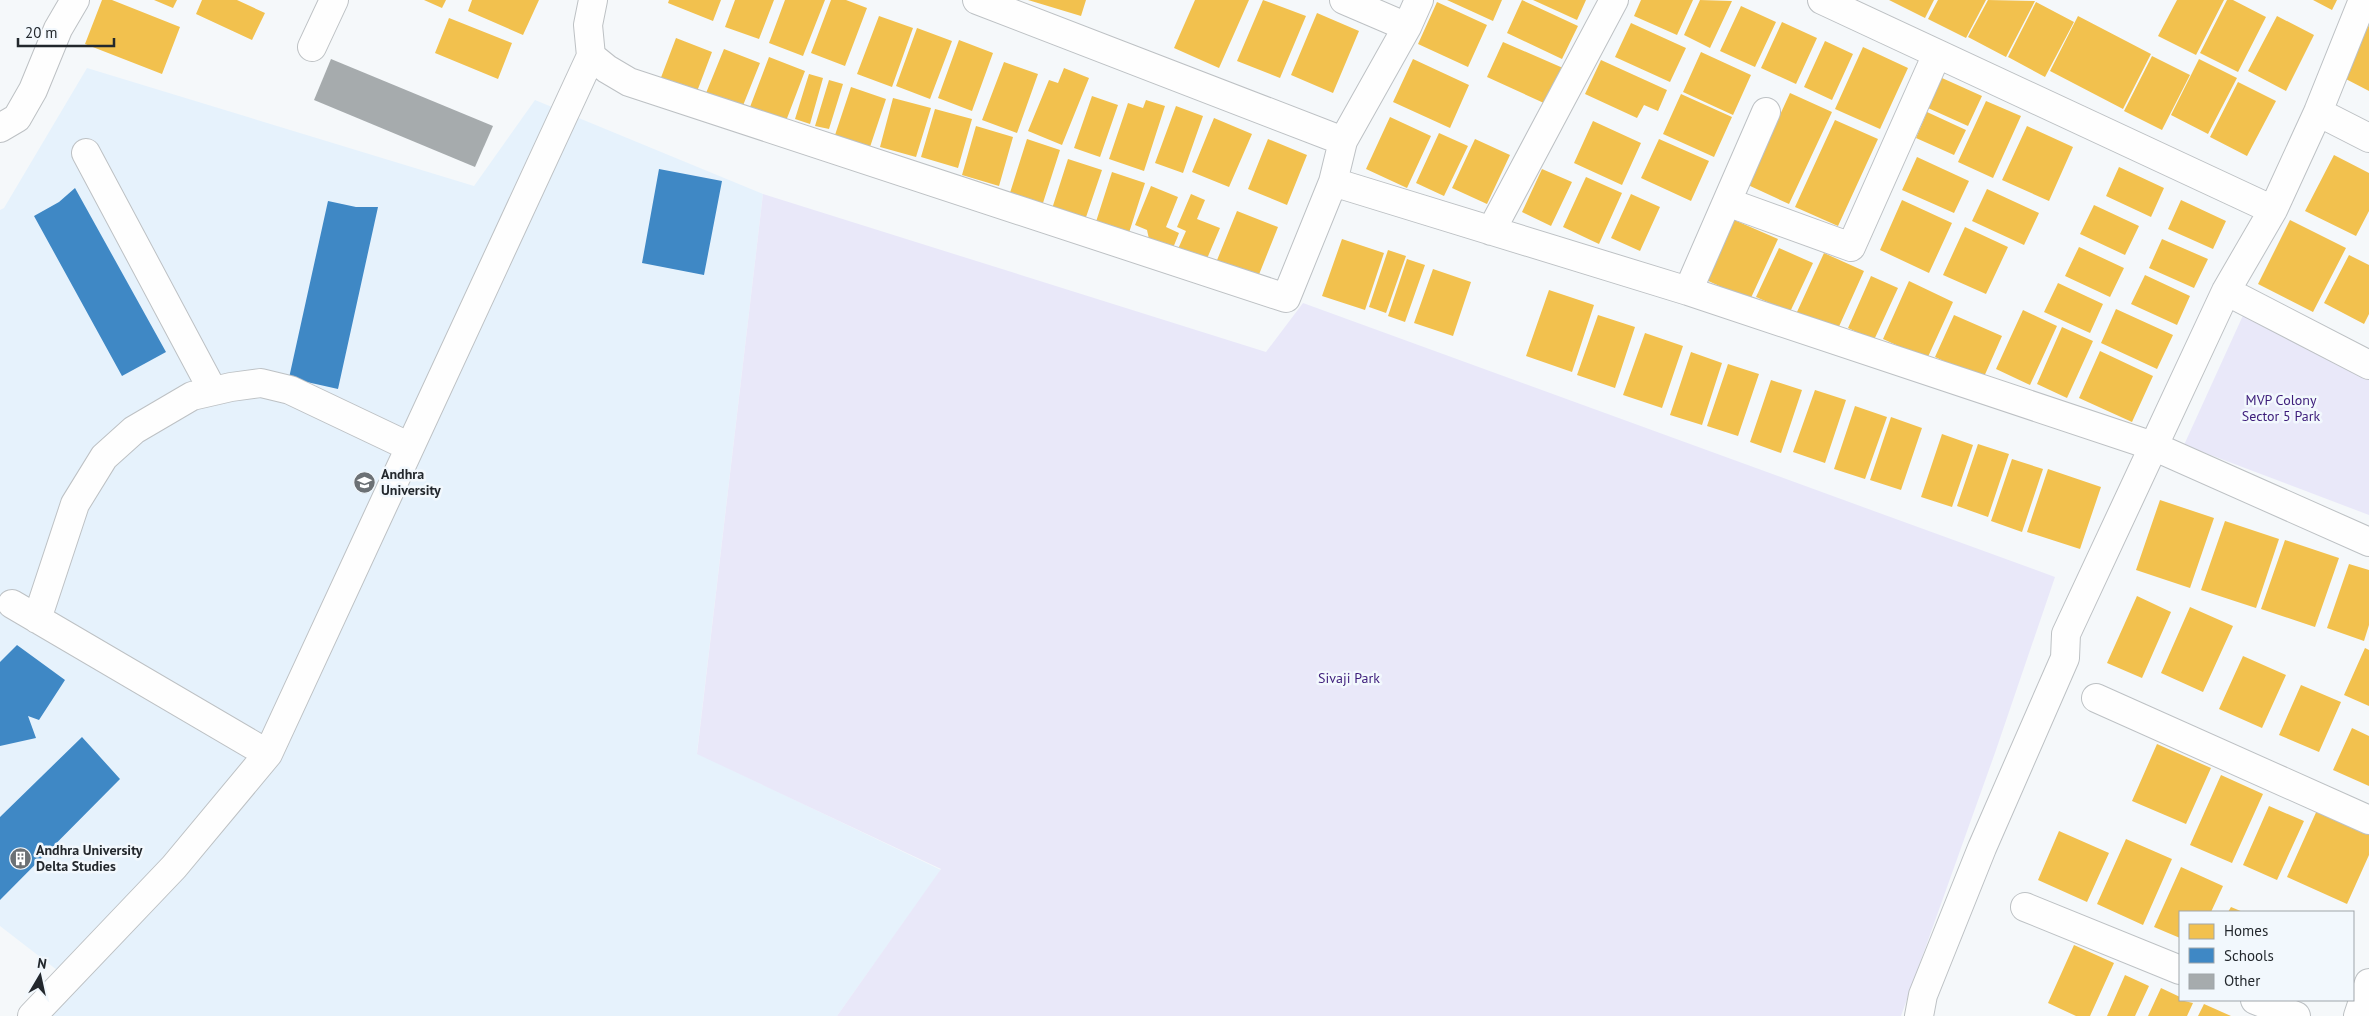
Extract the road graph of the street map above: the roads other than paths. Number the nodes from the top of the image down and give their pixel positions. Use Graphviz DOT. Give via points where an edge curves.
graph roads {
  1 [pos="74,0"];
  2 [pos="334,0"];
  3 [pos="593,0"];
  4 [pos="977,0"];
  5 [pos="1344,0"];
  6 [pos="1419,0"];
  7 [pos="1614,0"];
  8 [pos="1822,0"];
  9 [pos="2363,0"];
  10 [pos="1407,27"];
  11 [pos="312,47"];
  12 [pos="1937,54"];
  13 [pos="591,56"];
  14 [pos="1766,112"];
  15 [pos="2318,112"];
  16 [pos="0,128"];
  17 [pos="2369,138"];
  18 [pos="1343,141"];
  19 [pos="86,153"];
  20 [pos="1333,182"];
  21 [pos="1727,202"];
  22 [pos="2274,210"];
  23 [pos="1491,230"];
  24 [pos="1688,291"];
  25 [pos="2226,291"];
  26 [pos="2369,365"];
  27 [pos="214,391"];
  28 [pos="2153,446"];
  29 [pos="410,447"];
  30 [pos="2369,542"];
  31 [pos="12,604"];
  32 [pos="37,619"];
  33 [pos="2096,698"];
  34 [pos="268,754"];
  35 [pos="2369,820"];
  36 [pos="2025,908"];
  37 [pos="2179,970"];
  38 [pos="2369,983"];
  39 [pos="2258,1001"];
  40 [pos="32,1016"];
  41 [pos="1919,1016"];
  42 [pos="2296,1016"];
  43 [pos="2358,1016"];
  1 -- 16 [label="street" via="17,118"];
  2 -- 11 [label="street"];
  3 -- 13 [label="street" via="588,25"];
  4 -- 18 [label="street"];
  5 -- 10 [label="street"];
  6 -- 10 [label="street"];
  7 -- 23 [label="street"];
  8 -- 12 [label="street"];
  9 -- 15 [label="street"];
  10 -- 18 [label="street"];
  12 -- 21 [label="street" via="1851,247"];
  12 -- 22 [label="street"];
  13 -- 20 [label="street" via="629,82 1286,298"];
  13 -- 29 [label="street"];
  14 -- 21 [label="street"];
  15 -- 17 [label="street"];
  15 -- 22 [label="street"];
  18 -- 20 [label="street"];
  19 -- 27 [label="street"];
  20 -- 23 [label="street"];
  21 -- 24 [label="street"];
  22 -- 25 [label="street"];
  23 -- 24 [label="street"];
  24 -- 28 [label="street"];
  25 -- 26 [label="street"];
  25 -- 28 [label="street"];
  27 -- 29 [label="street" via="260,383 290,390"];
  27 -- 32 [label="street" via="192,396 134,430 104,457 75,504"];
  28 -- 30 [label="street"];
  28 -- 41 [label="street" via="2066,634 2065,658 1979,857 1923,995"];
  29 -- 34 [label="street"];
  31 -- 32 [label="street"];
  32 -- 34 [label="street"];
  33 -- 35 [label="street"];
  34 -- 40 [label="street" via="174,867"];
  36 -- 37 [label="street"];
  38 -- 43 [label="street"];
  39 -- 42 [label="street"];
}
